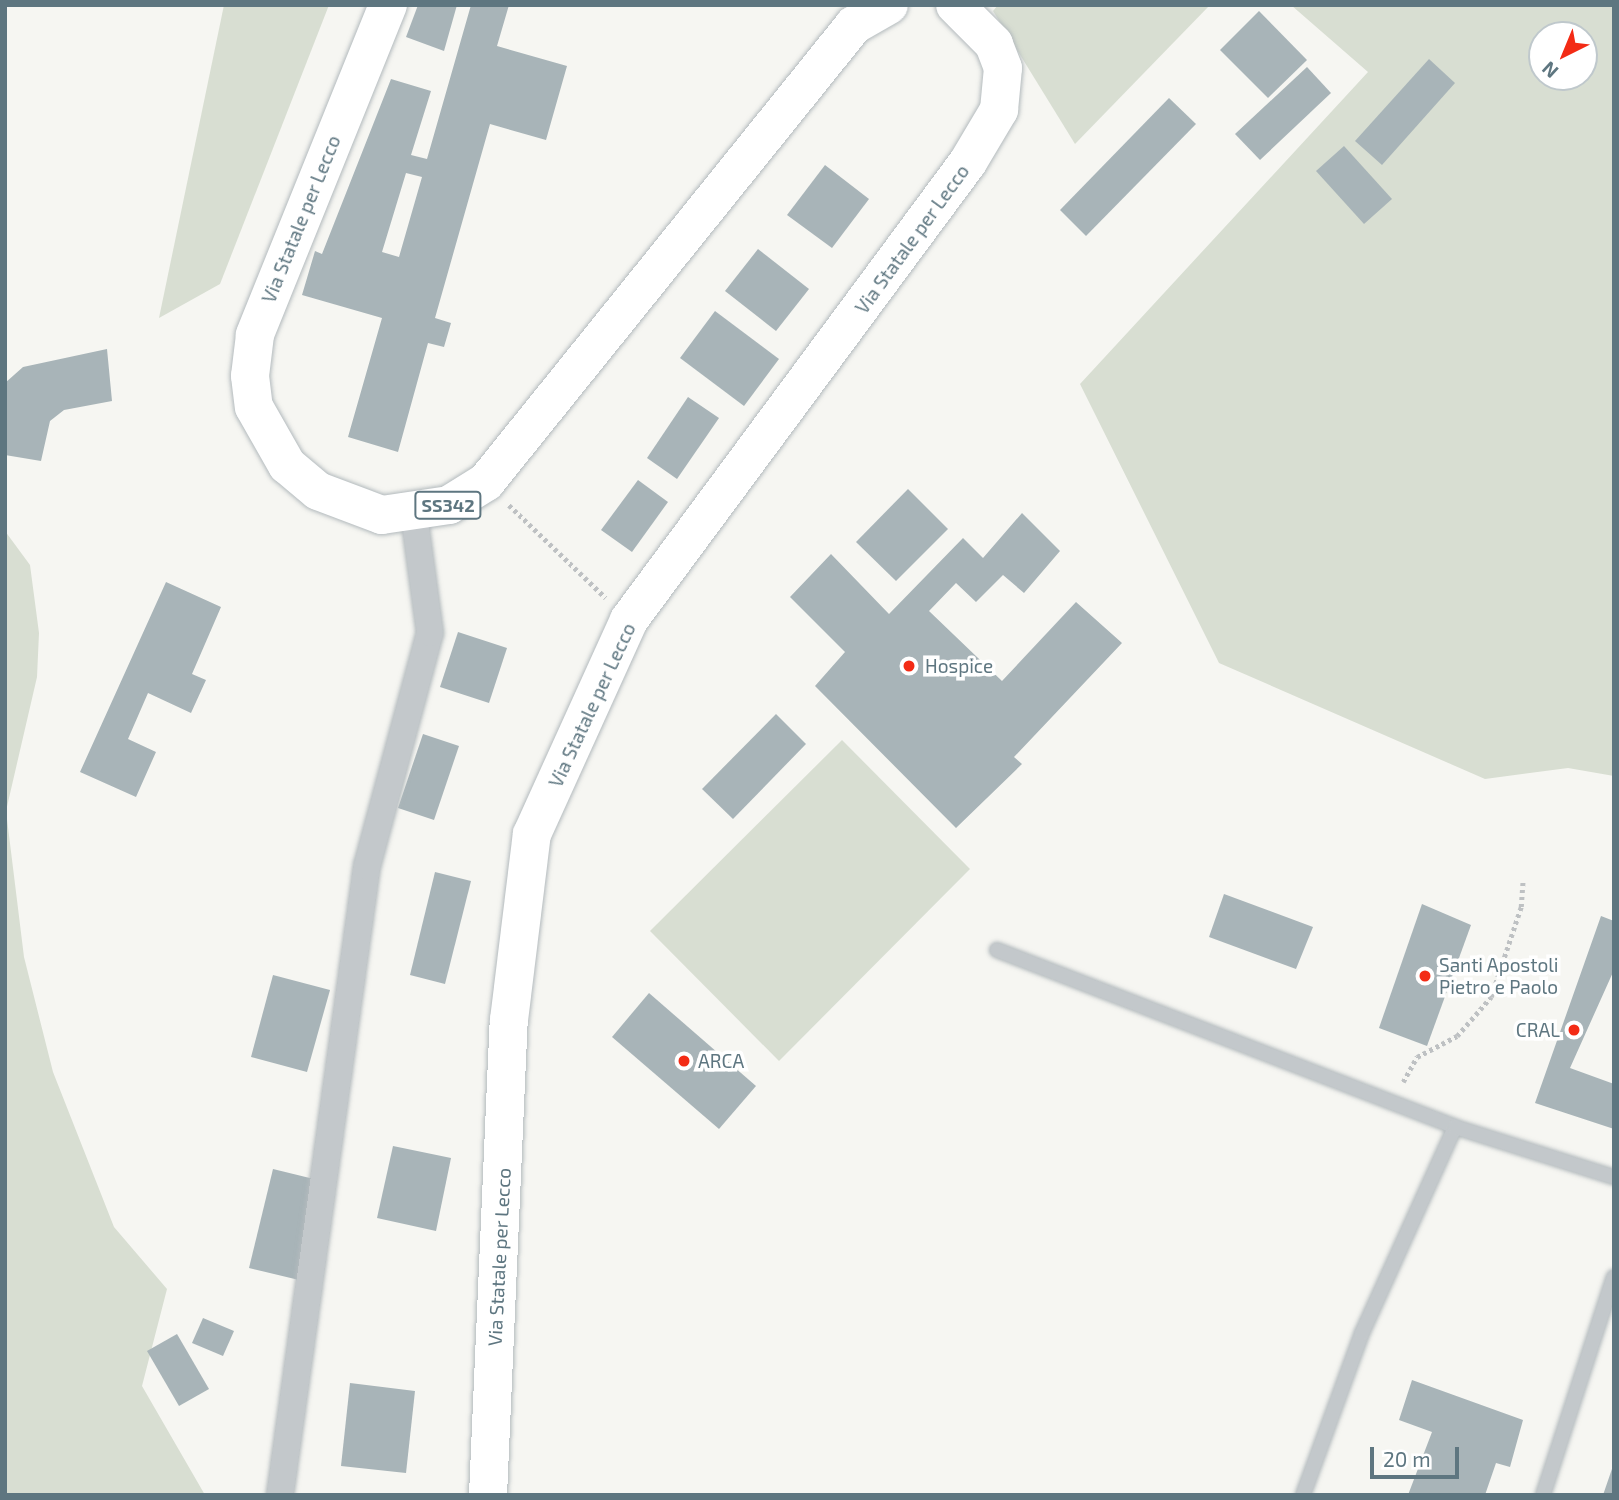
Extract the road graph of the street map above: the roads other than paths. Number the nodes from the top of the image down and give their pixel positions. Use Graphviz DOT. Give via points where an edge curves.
graph roads {
  1 [pos="388,5"];
  2 [pos="889,5"];
  3 [pos="955,5"];
  4 [pos="414,514"];
  5 [pos="996,950"];
  6 [pos="1455,1127"];
  7 [pos="1614,1177"];
  8 [pos="1614,1278"];
  9 [pos="280,1495"];
  10 [pos="488,1495"];
  11 [pos="1303,1495"];
  12 [pos="1543,1495"];
  1 -- 4 [label="main road, Via Statale per Lecco / SS342" via="255,335 250,376 265,432 287,465 318,491 351,509"];
  2 -- 4 [label="main road, Via Statale per Lecco / SS342" via="854,25 486,482 449,505"];
  3 -- 10 [label="main road, Via Statale per Lecco" via="978,21 1003,68 994,119 629,620 532,834 509,1020"];
  4 -- 9 [label="street" via="430,633 367,866"];
  5 -- 6 [label="lane"];
  6 -- 7 [label="lane"];
  6 -- 11 [label="lane" via="1362,1332"];
  8 -- 12 [label="lane"];
}
